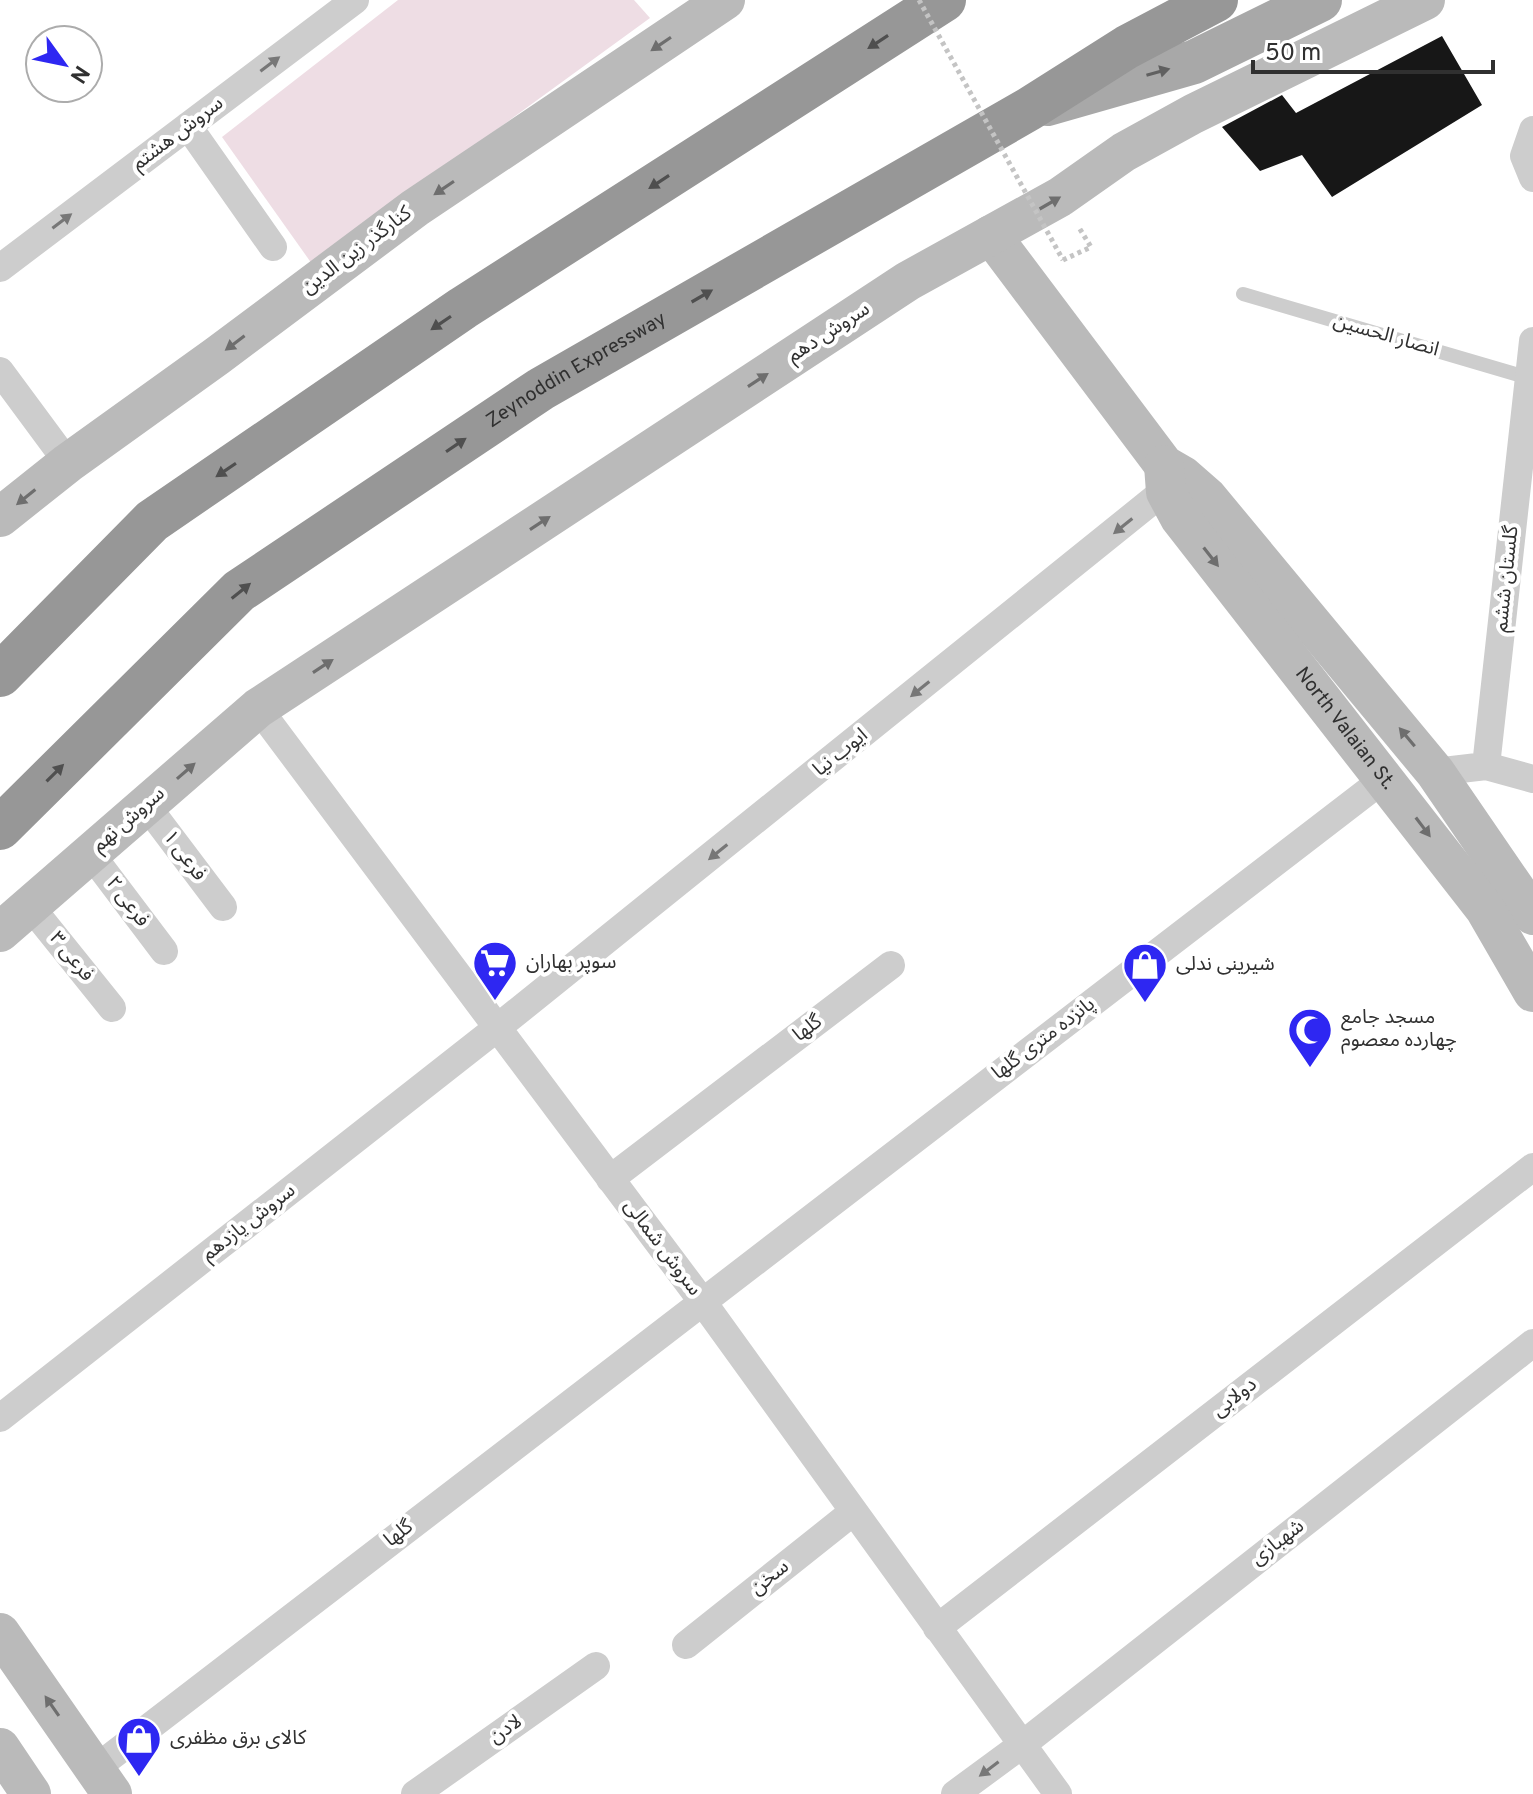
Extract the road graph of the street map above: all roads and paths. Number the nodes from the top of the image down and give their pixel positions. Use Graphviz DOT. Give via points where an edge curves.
graph roads {
  1 [pos="355,0"];
  2 [pos="919,0"];
  3 [pos="944,0"];
  4 [pos="1216,0"];
  5 [pos="1320,0"];
  6 [pos="1425,0"];
  7 [pos="699,7"];
  8 [pos="1029,109"];
  9 [pos="188,126"];
  10 [pos="1533,130"];
  11 [pos="1533,178"];
  12 [pos="991,235"];
  13 [pos="273,247"];
  14 [pos="1091,247"];
  15 [pos="0,268"];
  16 [pos="1243,294"];
  17 [pos="1533,341"];
  18 [pos="0,371"];
  19 [pos="1529,378"];
  20 [pos="68,463"];
  21 [pos="1171,478"];
  22 [pos="0,517"];
  23 [pos="0,675"];
  24 [pos="258,708"];
  25 [pos="1486,766"];
  26 [pos="1435,772"];
  27 [pos="1385,778"];
  28 [pos="1533,779"];
  29 [pos="146,805"];
  30 [pos="0,828"];
  31 [pos="90,853"];
  32 [pos="30,906"];
  33 [pos="223,907"];
  34 [pos="1533,915"];
  35 [pos="0,932"];
  36 [pos="164,951"];
  37 [pos="891,965"];
  38 [pos="1533,992"];
  39 [pos="112,1008"];
  40 [pos="497,1028"];
  41 [pos="1533,1167"];
  42 [pos="610,1179"];
  43 [pos="702,1301"];
  44 [pos="1533,1343"];
  45 [pos="0,1418"];
  46 [pos="853,1512"];
  47 [pos="937,1628"];
  48 [pos="0,1633"];
  49 [pos="686,1645"];
  50 [pos="596,1666"];
  51 [pos="0,1680"];
  52 [pos="1023,1744"];
  53 [pos="0,1748"];
  54 [pos="97,1785"];
  55 [pos="31,1794"];
  56 [pos="415,1794"];
  57 [pos="955,1794"];
  58 [pos="1058,1794"];
  9 -- 1 [label="street, سروش هشتم, one-way"];
  2 -- 14 [label="path, bridge" via="1063,260"];
  3 -- 23 [label="highway, one-way" via="463,308 152,521"];
  4 -- 8 [label="highway, Zeynoddin Expressway" via="1127,47"];
  8 -- 5 [label="main road, one-way" via="1194,62"];
  12 -- 6 [label="main road, سروش دهم, one-way" via="1193,114"];
  7 -- 20 [label="main road, کنارگذر زین الدین, one-way"];
  30 -- 8 [label="highway, Zeynoddin Expressway, one-way" via="239,591 541,389"];
  9 -- 13 [label="street"];
  15 -- 9 [label="street, سروش هشتم, one-way"];
  10 -- 11 [label="street" via="1524,156"];
  12 -- 21 [label="main road, North Valaian St."];
  24 -- 12 [label="main road, سروش دهم, one-way" via="908,281"];
  16 -- 19 [label="lane, انصار الحسین"];
  17 -- 19 [label="street, گلستان ششم"];
  18 -- 20 [label="street"];
  19 -- 25 [label="street, گلستان ششم"];
  20 -- 22 [label="main road, کنارگذر زین الدین, one-way"];
  26 -- 21 [label="main road, North Valaian St., one-way" via="1207,497"];
  21 -- 27 [label="main road, North Valaian St., one-way" via="1180,518"];
  21 -- 40 [label="street, ایوب نیا, one-way"];
  29 -- 24 [label="main road, سروش نهم, one-way"];
  24 -- 40 [label="street, سروش شمالی"];
  25 -- 26 [label="street"];
  25 -- 28 [label="street"];
  26 -- 34 [label="main road, North Valaian St."];
  27 -- 38 [label="main road, North Valaian St., one-way" via="1485,909"];
  27 -- 43 [label="street, پانزده متری گلها"];
  29 -- 31 [label="main road, سروش نهم"];
  29 -- 33 [label="street, فرعی ۱"];
  31 -- 32 [label="main road, سروش نهم"];
  31 -- 36 [label="street, فرعی ۲"];
  32 -- 35 [label="main road, سروش نهم"];
  32 -- 39 [label="street, فرعی ۳"];
  37 -- 42 [label="street, گلها"];
  40 -- 42 [label="street, سروش شمالی"];
  40 -- 45 [label="street, سروش یازدهم"];
  41 -- 47 [label="street, دولابی"];
  42 -- 43 [label="street, سروش شمالی"];
  43 -- 46 [label="street, سروش شمالی"];
  43 -- 54 [label="street, گلها"];
  44 -- 52 [label="street, شهبازی"];
  46 -- 47 [label="street, سروش شمالی"];
  46 -- 49 [label="street, سخن"];
  47 -- 52 [label="street, سروش شمالی"];
  54 -- 48 [label="main road, one-way"];
  50 -- 56 [label="street, لادن"];
  51 -- 54 [label="main road"];
  52 -- 57 [label="street, شهبازی, one-way"];
  52 -- 58 [label="street, سروش شمالی"];
  53 -- 55 [label="main road"];
}
